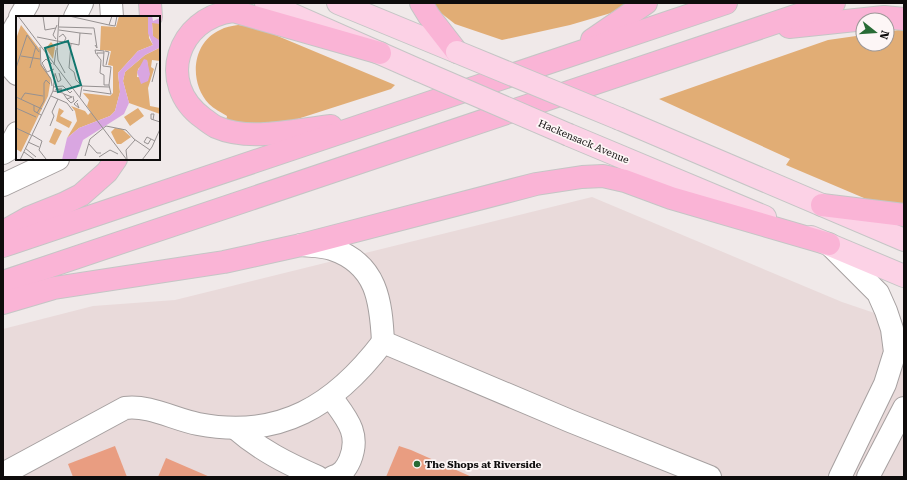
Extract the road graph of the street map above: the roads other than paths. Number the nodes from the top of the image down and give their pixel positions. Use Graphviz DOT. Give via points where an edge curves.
graph roads {
  1 [pos="28,3"];
  2 [pos="82,3"];
  3 [pos="111,3"];
  4 [pos="150,3"];
  5 [pos="266,3"];
  6 [pos="338,3"];
  7 [pos="421,3"];
  8 [pos="646,3"];
  9 [pos="726,3"];
  10 [pos="834,3"];
  11 [pos="21,16"];
  12 [pos="76,16"];
  13 [pos="112,16"];
  14 [pos="151,16"];
  15 [pos="904,19"];
  16 [pos="16,26"];
  17 [pos="756,30"];
  18 [pos="457,52"];
  19 [pos="380,53"];
  20 [pos="569,55"];
  21 [pos="16,73"];
  22 [pos="370,122"];
  23 [pos="16,135"];
  24 [pos="3,153"];
  25 [pos="56,160"];
  26 [pos="115,160"];
  27 [pos="3,185"];
  28 [pos="822,205"];
  29 [pos="904,215"];
  30 [pos="3,232"];
  31 [pos="904,240"];
  32 [pos="829,244"];
  33 [pos="301,245"];
  34 [pos="3,246"];
  35 [pos="904,276"];
  36 [pos="3,282"];
  37 [pos="3,303"];
  38 [pos="383,342"];
  39 [pos="331,397"];
  40 [pos="904,408"];
  41 [pos="235,428"];
  42 [pos="4,472"];
  43 [pos="318,477"];
  44 [pos="333,477"];
  45 [pos="710,477"];
  46 [pos="840,477"];
  47 [pos="868,477"];
  1 -- 11 [label="lane"];
  2 -- 12 [label="lane"];
  3 -- 13 [label="lane"];
  4 -- 14 [label="highway"];
  5 -- 19 [label="main road, Hackensack Avenue"];
  6 -- 18 [label="main road"];
  7 -- 18 [label="highway"];
  8 -- 20 [label="highway"];
  9 -- 20 [label="highway"];
  10 -- 17 [label="highway"];
  15 -- 17 [label="highway" via="884,17"];
  16 -- 21 [label="lane" via="4,47 9,65"];
  17 -- 36 [label="highway"];
  18 -- 28 [label="main road, bridge"];
  19 -- 22 [label="highway" via="233,11 221,12 208,18 192,31 182,49 177,67 177,78 184,98 197,113 215,127 260,134"];
  19 -- 32 [label="main road, Hackensack Avenue, bridge"];
  20 -- 22 [label="highway"];
  22 -- 34 [label="highway"];
  23 -- 24 [label="lane" via="8,150"];
  25 -- 27 [label="lane"];
  26 -- 30 [label="highway" via="107,172 81,195"];
  28 -- 29 [label="highway"];
  28 -- 31 [label="main road"];
  32 -- 33 [label="highway" via="671,198 625,181 603,176 586,176 536,184"];
  32 -- 35 [label="main road, Hackensack Avenue"];
  32 -- 46 [label="lane" via="878,292 892,329 895,352 885,384"];
  33 -- 37 [label="highway" via="224,262 54,288"];
  33 -- 38 [label="lane" via="331,249 347,256 364,269 381,305"];
  38 -- 39 [label="lane" via="350,381"];
  38 -- 45 [label="lane"];
  39 -- 41 [label="lane" via="291,418 259,427"];
  39 -- 44 [label="lane" via="352,428 355,438 347,467"];
  40 -- 47 [label="lane"];
  41 -- 42 [label="lane" via="197,424 140,407 125,408"];
  41 -- 43 [label="lane" via="252,444"];
}
